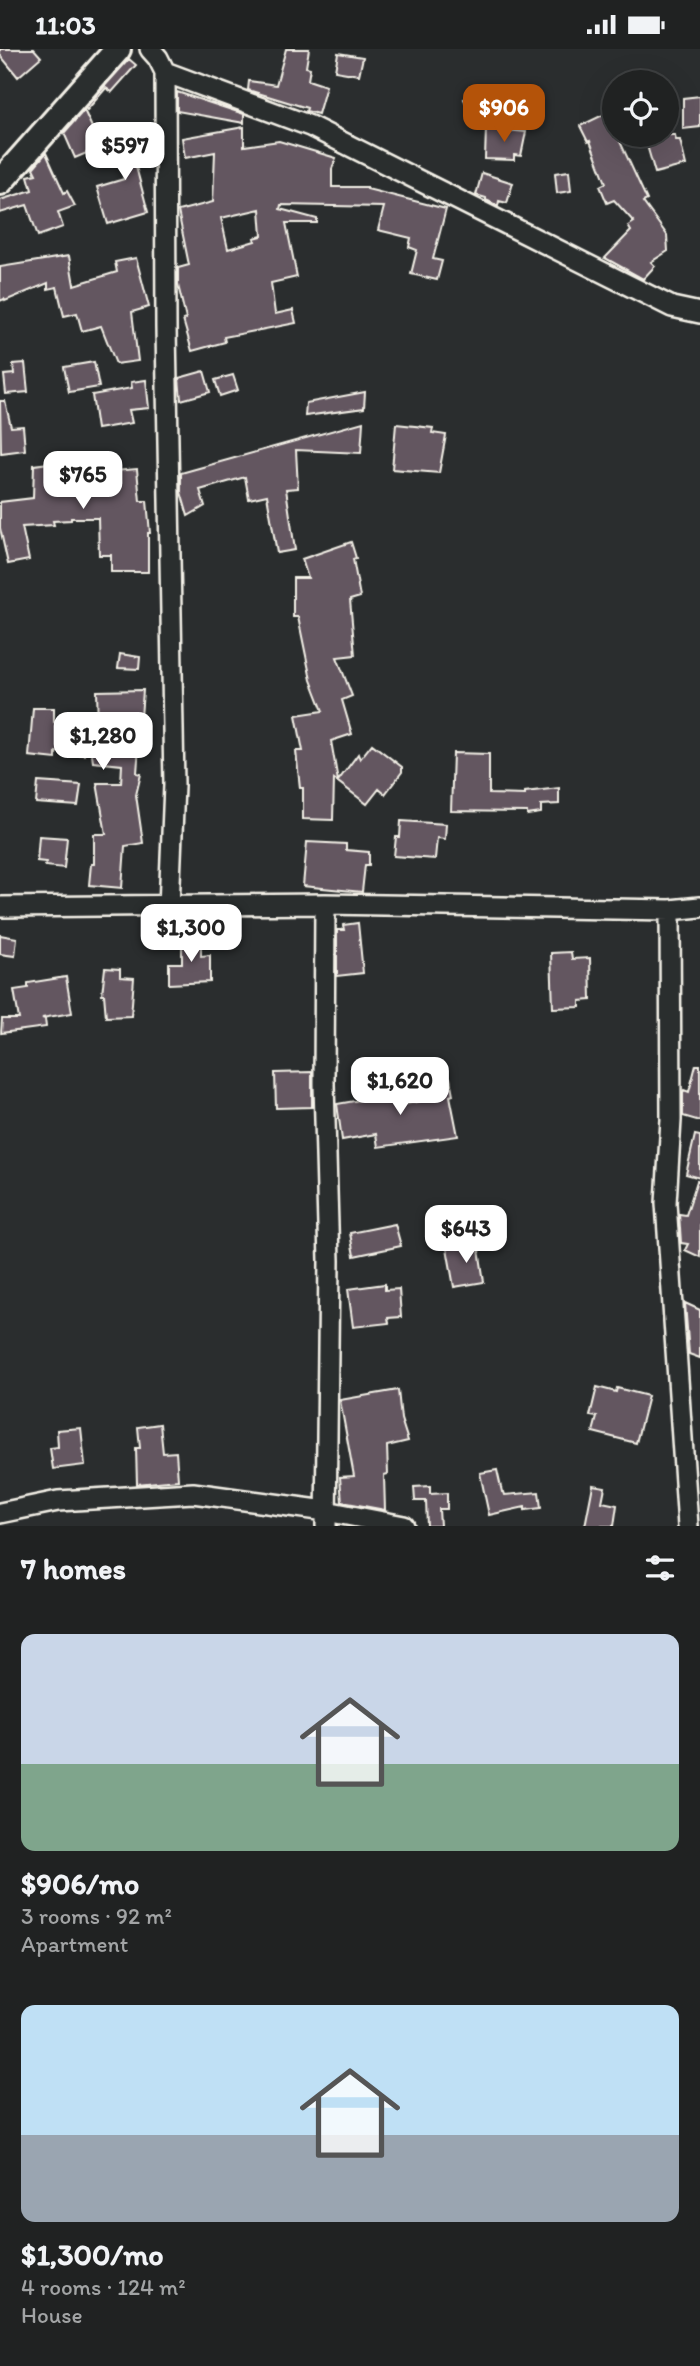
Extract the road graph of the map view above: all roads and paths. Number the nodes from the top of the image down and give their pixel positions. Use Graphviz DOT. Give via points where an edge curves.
graph roads {
  1 [pos="118,49"];
  2 [pos="150,49"];
  3 [pos="165,72"];
  4 [pos="0,182"];
  5 [pos="700,313"];
  6 [pos="325,904"];
  7 [pos="0,907"];
  8 [pos="169,907"];
  9 [pos="700,907"];
  10 [pos="670,909"];
  11 [pos="0,1513"];
  12 [pos="326,1518"];
  13 [pos="404,1526"];
  14 [pos="688,1526"];
  1 -- 4 [label="main road"];
  2 -- 3 [label="street"];
  3 -- 5 [label="street" via="310,126 672,307"];
  3 -- 8 [label="street" via="174,785"];
  6 -- 8 [label="street"];
  6 -- 10 [label="street"];
  6 -- 12 [label="street"];
  7 -- 8 [label="street"];
  9 -- 10 [label="street"];
  10 -- 14 [label="street" via="671,1120 666,1203"];
  11 -- 12 [label="street" via="58,1501 193,1493"];
  12 -- 13 [label="street"];
}
